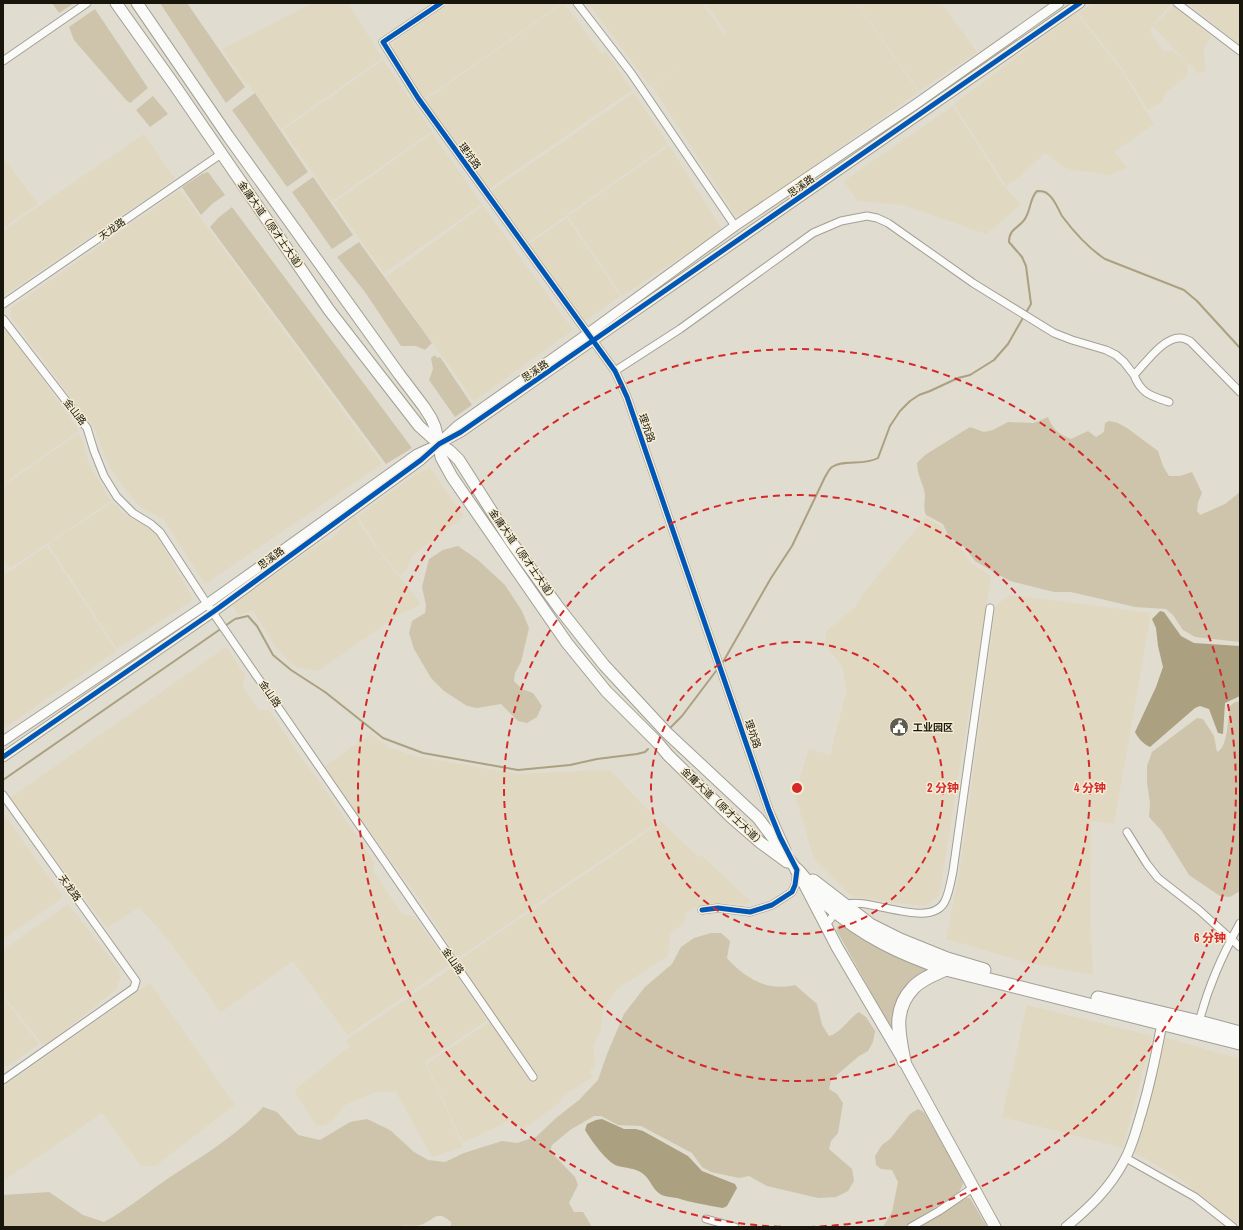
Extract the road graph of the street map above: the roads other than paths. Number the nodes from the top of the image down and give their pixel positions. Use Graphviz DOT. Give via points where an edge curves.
graph roads {
  1 [pos="87,3"];
  2 [pos="116,3"];
  3 [pos="137,3"];
  4 [pos="440,3"];
  5 [pos="577,3"];
  6 [pos="1059,3"];
  7 [pos="1080,3"];
  8 [pos="1177,3"];
  9 [pos="1240,52"];
  10 [pos="3,61"];
  11 [pos="221,154"];
  12 [pos="735,226"];
  13 [pos="3,304"];
  14 [pos="3,319"];
  15 [pos="587,334"];
  16 [pos="594,341"];
  17 [pos="615,371"];
  18 [pos="1134,375"];
  19 [pos="1240,392"];
  20 [pos="1169,402"];
  21 [pos="439,444"];
  22 [pos="207,604"];
  23 [pos="990,608"];
  24 [pos="213,612"];
  25 [pos="668,734"];
  26 [pos="3,741"];
  27 [pos="658,743"];
  28 [pos="3,757"];
  29 [pos="3,795"];
  30 [pos="1127,832"];
  31 [pos="797,870"];
  32 [pos="841,908"];
  33 [pos="702,910"];
  34 [pos="1240,923"];
  35 [pos="826,925"];
  36 [pos="1231,939"];
  37 [pos="1240,947"];
  38 [pos="946,969"];
  39 [pos="1199,1022"];
  40 [pos="1162,1023"];
  41 [pos="1240,1033"];
  42 [pos="1240,1043"];
  43 [pos="904,1061"];
  44 [pos="533,1077"];
  45 [pos="3,1080"];
  46 [pos="1126,1158"];
  47 [pos="974,1187"];
  48 [pos="706,1219"];
  49 [pos="735,1227"];
  50 [pos="911,1227"];
  51 [pos="996,1227"];
  52 [pos="1066,1227"];
  53 [pos="1233,1227"];
  1 -- 10 [label="street"];
  2 -- 11 [label="main road, 金庸大道（原才士大道）"];
  3 -- 21 [label="main road, 金庸大道（原才士大道）" via="228,136 424,407 435,427"];
  4 -- 15 [label="street, 理坑路" via="383,42 418,98"];
  5 -- 12 [label="street" via="631,73"];
  6 -- 12 [label="street, 思溪路" via="916,104"];
  7 -- 16 [label="street, 思溪路"];
  8 -- 9 [label="street"];
  11 -- 13 [label="street, 天龙路"];
  11 -- 21 [label="main road, 金庸大道（原才士大道）" via="329,310 420,426"];
  12 -- 15 [label="street, 思溪路"];
  14 -- 22 [label="street, 金山路" via="87,428 104,476 117,497 133,513 160,532"];
  15 -- 16 [label="street, 理坑路"];
  15 -- 21 [label="street, 思溪路" via="457,426"];
  16 -- 17 [label="street, 理坑路"];
  16 -- 21 [label="street, 思溪路" via="461,432"];
  17 -- 18 [label="street" via="680,329 813,233 841,221 867,216 888,223 973,283 1054,333 1116,355"];
  17 -- 31 [label="street, 理坑路" via="627,397 769,810"];
  18 -- 19 [label="street" via="1163,345 1176,338 1183,338 1190,341"];
  18 -- 20 [label="street" via="1146,393"];
  21 -- 22 [label="street, 思溪路" via="418,454"];
  21 -- 24 [label="street, 思溪路" via="421,460"];
  21 -- 25 [label="main road, 金庸大道（原才士大道）" via="462,464 510,540 604,665"];
  21 -- 27 [label="main road, 金庸大道（原才士大道）" via="441,456 452,477 567,643 606,691"];
  22 -- 24 [label="street, 金山路"];
  22 -- 26 [label="street, 思溪路"];
  23 -- 32 [label="street" via="953,871 945,901 941,907 925,913 856,903"];
  24 -- 28 [label="street, 思溪路"];
  24 -- 44 [label="street, 金山路"];
  25 -- 27 [label="main road"];
  25 -- 31 [label="main road, 金庸大道（原才士大道）" via="758,818"];
  27 -- 31 [label="main road, 金庸大道（原才士大道）" via="731,817 760,843"];
  29 -- 45 [label="street, 天龙路" via="136,981 134,988"];
  30 -- 36 [label="street" via="1158,878"];
  31 -- 32 [label="highway"];
  31 -- 33 [label="street" via="792,892 772,905 750,912 718,908"];
  31 -- 35 [label="main road"];
  32 -- 35 [label="street"];
  32 -- 38 [label="highway" via="878,941"];
  32 -- 39 [label="highway" via="900,940 947,959 1012,978"];
  34 -- 36 [label="street"];
  35 -- 43 [label="main road"];
  36 -- 37 [label="street"];
  36 -- 39 [label="street" via="1211,980"];
  38 -- 40 [label="highway"];
  38 -- 43 [label="highway" via="914,987 905,999 900,1010 898,1029"];
  39 -- 41 [label="highway"];
  40 -- 42 [label="highway"];
  40 -- 46 [label="street" via="1144,1104"];
  43 -- 47 [label="main road"];
  46 -- 52 [label="street" via="1098,1198"];
  46 -- 53 [label="street" via="1195,1197"];
  47 -- 50 [label="street"];
  47 -- 51 [label="main road"];
  48 -- 49 [label="street"];
}
